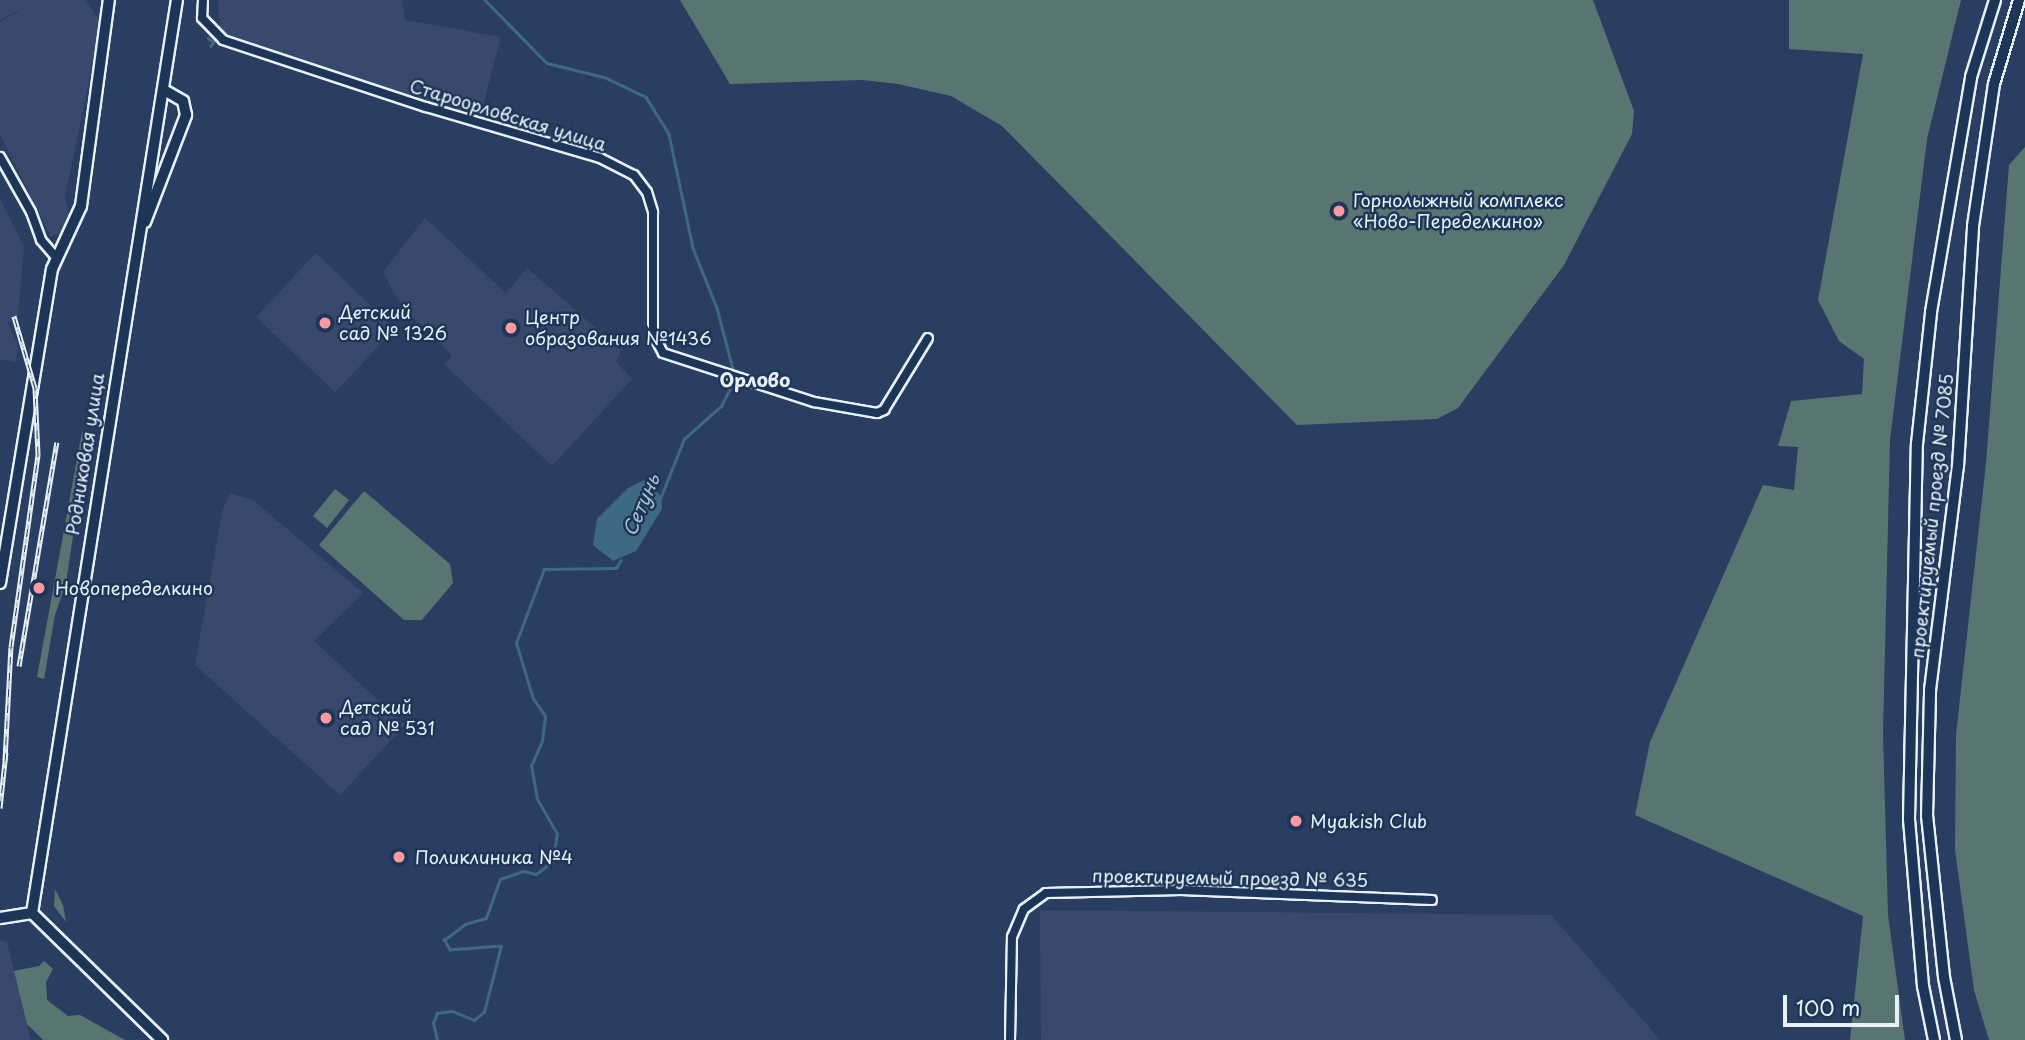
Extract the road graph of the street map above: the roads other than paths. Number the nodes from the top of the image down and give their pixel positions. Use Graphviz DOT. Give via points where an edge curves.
graph roads {
  1 [pos="109,0"];
  2 [pos="177,0"];
  3 [pos="203,0"];
  4 [pos="1995,0"];
  5 [pos="2019,0"];
  6 [pos="164,90"];
  7 [pos="0,157"];
  8 [pos="139,234"];
  9 [pos="56,257"];
  10 [pos="928,338"];
  11 [pos="0,583"];
  12 [pos="1432,900"];
  13 [pos="32,913"];
  14 [pos="0,918"];
  15 [pos="162,1040"];
  16 [pos="1010,1040"];
  17 [pos="1934,1040"];
  18 [pos="1956,1040"];
  1 -- 9 [label="street" via="81,206 76,225"];
  2 -- 6 [label="main road, Родниковая улица"];
  3 -- 10 [label="street, Староорловская улица" via="202,18 219,37 600,158 634,175 647,192 653,212 656,344 663,352 814,402 877,413 884,410"];
  4 -- 17 [label="main road, проектируемый проезд № 7085" via="1969,90 1931,312 1917,444 1909,819 1923,986"];
  5 -- 18 [label="main road, проектируемый проезд № 7085" via="1994,84 1973,226 1958,466 1930,690 1927,816 1944,977"];
  6 -- 8 [label="main road, Родниковая улица"];
  6 -- 8 [label="main road" via="180,97 186,116"];
  7 -- 9 [label="street" via="32,212 41,240"];
  8 -- 13 [label="main road, Родниковая улица"];
  9 -- 11 [label="street"];
  12 -- 16 [label="street, проектируемый проезд № 635" via="1055,890 1030,902 1019,918 1010,949"];
  13 -- 14 [label="main road"];
  13 -- 15 [label="main road"];
}
